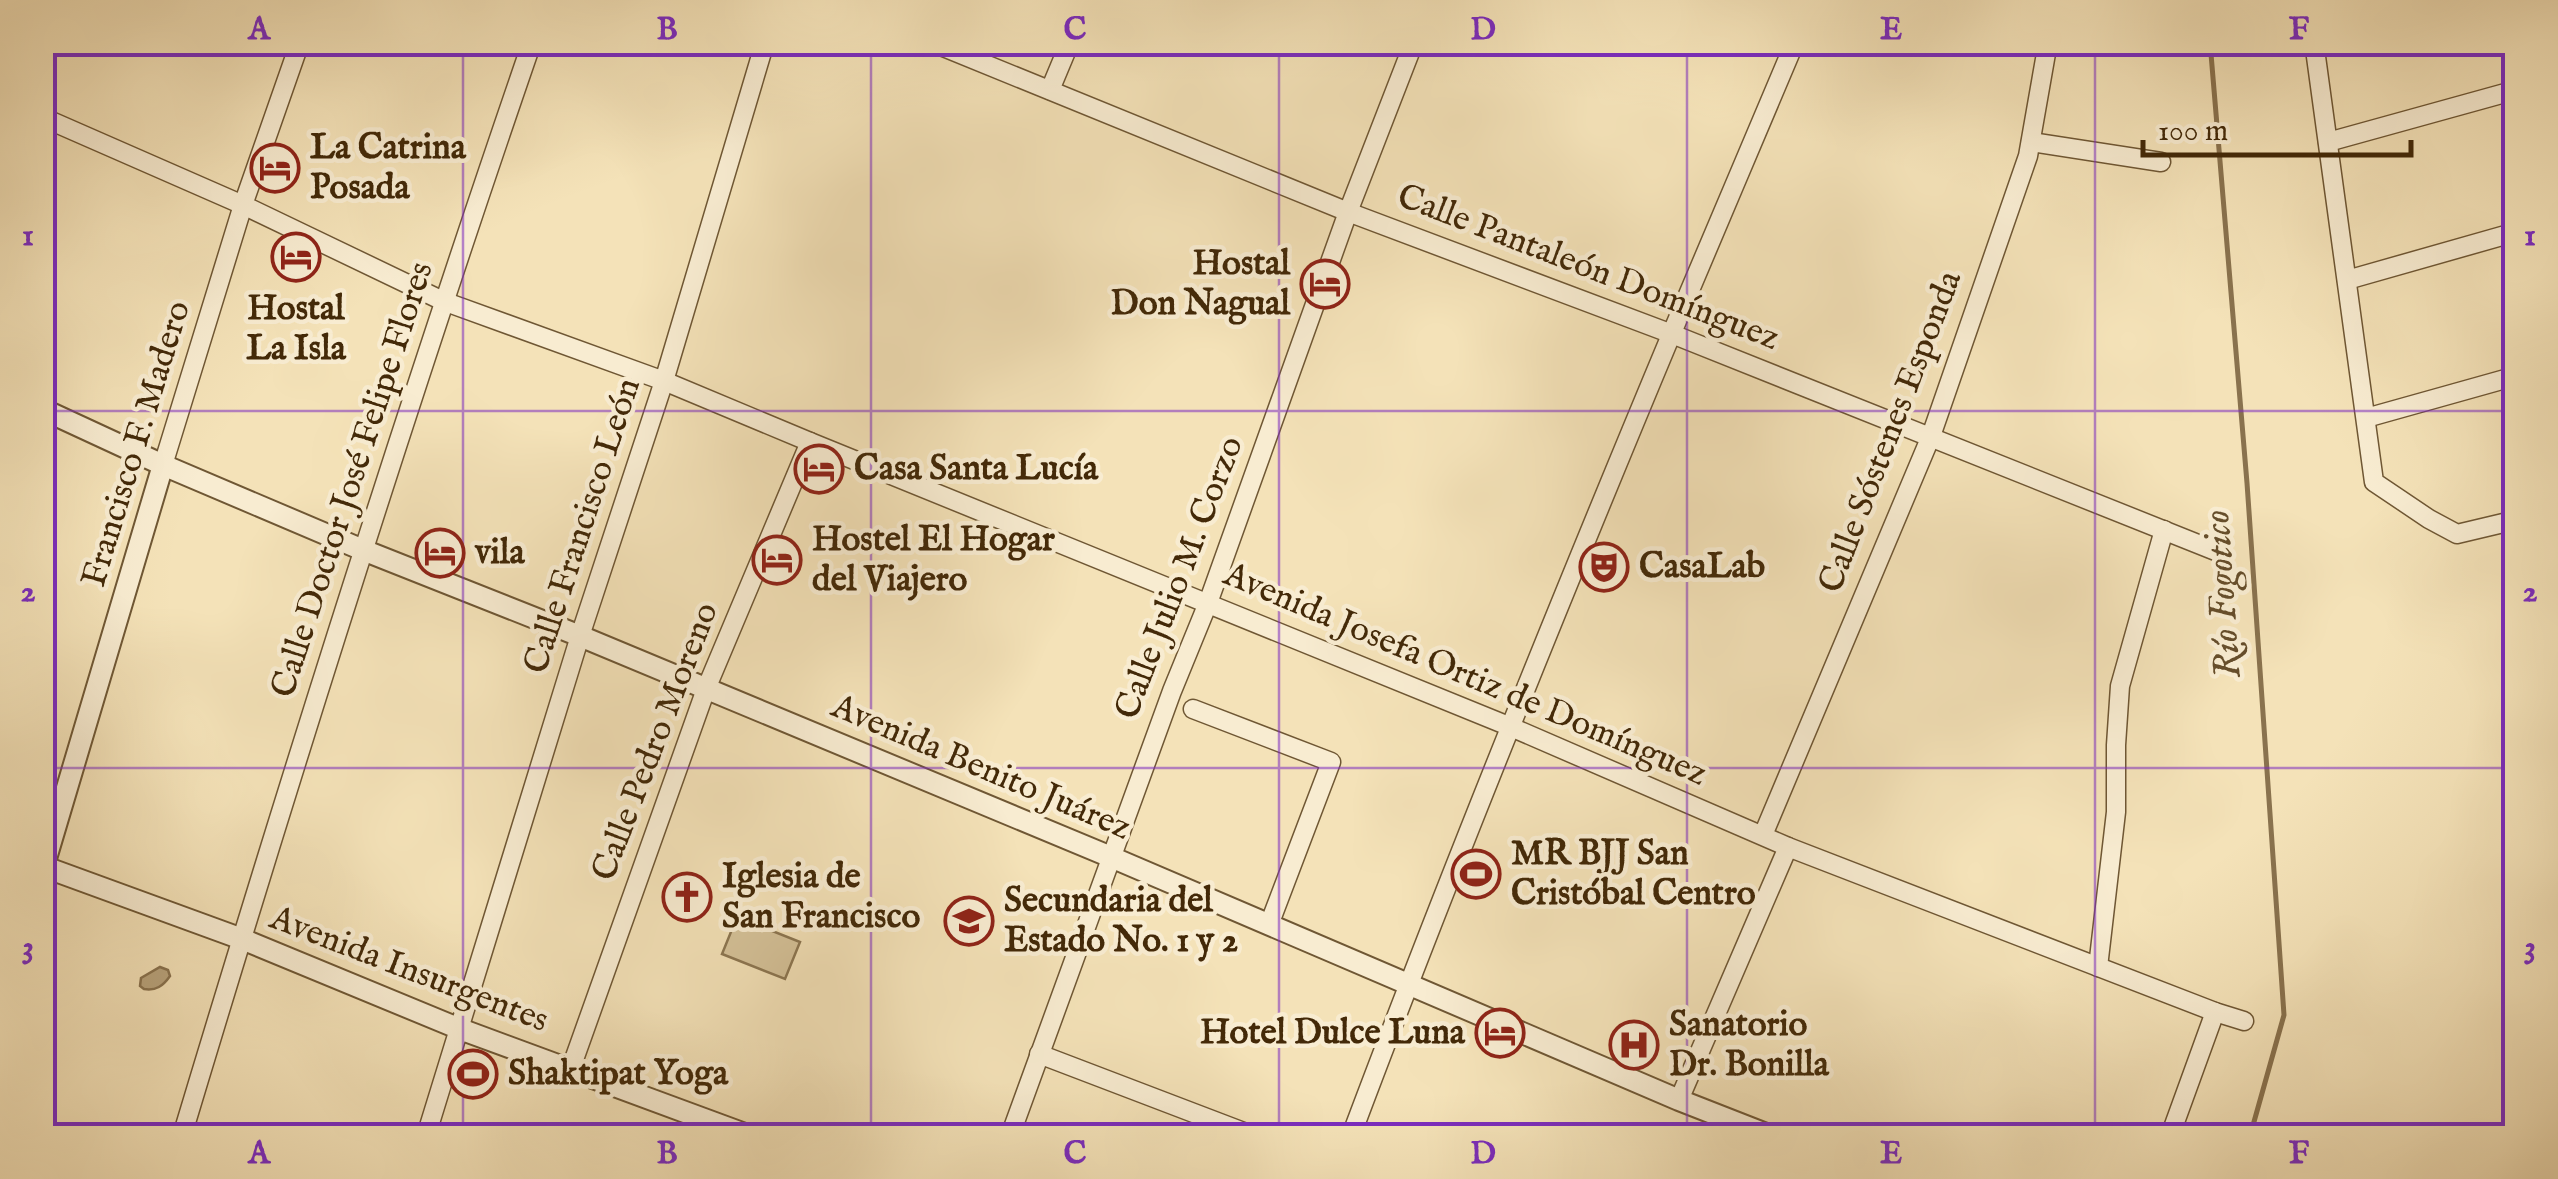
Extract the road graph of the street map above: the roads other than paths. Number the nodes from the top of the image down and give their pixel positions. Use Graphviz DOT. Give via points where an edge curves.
graph roads {
  1 [pos="300,42"];
  2 [pos="532,42"];
  3 [pos="765,42"];
  4 [pos="931,42"];
  5 [pos="1070,42"];
  6 [pos="1414,42"];
  7 [pos="1795,42"];
  8 [pos="2048,42"];
  9 [pos="2314,42"];
  10 [pos="1050,90"];
  11 [pos="2516,90"];
  12 [pos="42,117"];
  13 [pos="2031,142"];
  14 [pos="2328,142"];
  15 [pos="2161,162"];
  16 [pos="243,205"];
  17 [pos="1348,212"];
  18 [pos="2516,232"];
  19 [pos="2348,280"];
  20 [pos="443,301"];
  21 [pos="1672,334"];
  22 [pos="2516,376"];
  23 [pos="664,380"];
  24 [pos="42,409"];
  25 [pos="2366,418"];
  26 [pos="1931,436"];
  27 [pos="810,442"];
  28 [pos="164,465"];
  29 [pos="2516,520"];
  30 [pos="2164,530"];
  31 [pos="363,550"];
  32 [pos="2223,554"];
  33 [pos="1208,604"];
  34 [pos="580,636"];
  35 [pos="706,688"];
  36 [pos="1192,709"];
  37 [pos="1511,727"];
  38 [pos="1763,835"];
  39 [pos="1788,846"];
  40 [pos="1111,857"];
  41 [pos="43,869"];
  42 [pos="1269,925"];
  43 [pos="242,939"];
  44 [pos="2098,967"];
  45 [pos="1408,984"];
  46 [pos="2214,1012"];
  47 [pos="2244,1021"];
  48 [pos="460,1029"];
  49 [pos="1040,1054"];
  50 [pos="570,1068"];
  51 [pos="1679,1100"];
  52 [pos="701,1128"];
  53 [pos="182,1136"];
  54 [pos="426,1136"];
  55 [pos="750,1136"];
  56 [pos="1010,1136"];
  57 [pos="1254,1136"];
  58 [pos="1351,1136"];
  59 [pos="1770,1136"];
  60 [pos="2170,1136"];
  1 -- 16 [label="street, Francisco F. Madero"];
  2 -- 20 [label="street, Calle Doctor José Felipe Flores"];
  3 -- 23 [label="street, Calle Francisco León"];
  4 -- 10 [label="street, Calle Pantaleón Domínguez"];
  5 -- 10 [label="street"];
  6 -- 17 [label="street, Calle Julio M. Corzo"];
  7 -- 21 [label="street"];
  8 -- 13 [label="street, Calle Sóstenes Esponda"];
  9 -- 14 [label="street"];
  10 -- 17 [label="street, Calle Pantaleón Domínguez"];
  11 -- 14 [label="street"];
  12 -- 16 [label="street, Avenida Josefa Ortiz de Domínguez"];
  13 -- 15 [label="street"];
  13 -- 26 [label="street, Calle Sóstenes Esponda"];
  14 -- 19 [label="street"];
  16 -- 20 [label="street, Avenida Josefa Ortiz de Domínguez"];
  16 -- 28 [label="street, Francisco F. Madero"];
  17 -- 21 [label="street, Calle Pantaleón Domínguez"];
  17 -- 33 [label="street, Calle Julio M. Corzo"];
  18 -- 19 [label="street"];
  19 -- 25 [label="street"];
  20 -- 23 [label="street, Avenida Josefa Ortiz de Domínguez"];
  20 -- 31 [label="street, Calle Doctor José Felipe Flores"];
  21 -- 26 [label="street, Calle Pantaleón Domínguez"];
  21 -- 37 [label="street"];
  22 -- 25 [label="street"];
  23 -- 27 [label="street, Avenida Josefa Ortiz de Domínguez"];
  23 -- 34 [label="street, Calle Francisco León"];
  24 -- 28 [label="street, Avenida Benito Juárez"];
  25 -- 29 [label="street" via="2374,482 2457,534"];
  26 -- 30 [label="street, Calle Pantaleón Domínguez"];
  26 -- 38 [label="street, Calle Sóstenes Esponda"];
  27 -- 33 [label="street, Avenida Josefa Ortiz de Domínguez"];
  27 -- 35 [label="street, Calle Pedro Moreno"];
  28 -- 31 [label="street, Avenida Benito Juárez"];
  28 -- 41 [label="street, Francisco F. Madero"];
  30 -- 32 [label="street, Calle Pantaleón Domínguez"];
  30 -- 44 [label="street" via="2120,686 2116,812"];
  31 -- 34 [label="street, Avenida Benito Juárez"];
  31 -- 43 [label="street, Calle Doctor José Felipe Flores"];
  33 -- 37 [label="street, Avenida Josefa Ortiz de Domínguez"];
  33 -- 40 [label="street, Calle Julio M. Corzo"];
  34 -- 35 [label="street, Avenida Benito Juárez"];
  34 -- 48 [label="street, Calle Francisco León"];
  35 -- 40 [label="street, Avenida Benito Juárez"];
  35 -- 50 [label="street, Calle Pedro Moreno"];
  36 -- 42 [label="street" via="1330,762"];
  37 -- 38 [label="street, Avenida Josefa Ortiz de Domínguez"];
  37 -- 45 [label="street"];
  38 -- 39 [label="street, Avenida Josefa Ortiz de Domínguez"];
  39 -- 44 [label="street, Avenida Josefa Ortiz de Domínguez"];
  39 -- 51 [label="street"];
  40 -- 42 [label="street, Avenida Benito Juárez"];
  40 -- 49 [label="street, Calle Julio M. Corzo"];
  41 -- 43 [label="street, Avenida Insurgentes"];
  42 -- 45 [label="street, Avenida Benito Juárez"];
  43 -- 48 [label="street, Avenida Insurgentes"];
  43 -- 53 [label="street, Calle Doctor José Felipe Flores"];
  44 -- 46 [label="street, Avenida Josefa Ortiz de Domínguez"];
  45 -- 51 [label="street, Avenida Benito Juárez"];
  45 -- 58 [label="street"];
  46 -- 47 [label="street, Avenida Josefa Ortiz de Domínguez"];
  46 -- 60 [label="street"];
  48 -- 50 [label="street, Avenida Insurgentes"];
  48 -- 54 [label="street, Calle Francisco León"];
  49 -- 56 [label="street, Calle Julio M. Corzo"];
  49 -- 57 [label="street"];
  50 -- 52 [label="street, Avenida Insurgentes"];
  51 -- 59 [label="street, Avenida Benito Juárez"];
  52 -- 55 [label="street, Avenida Insurgentes"];
}
